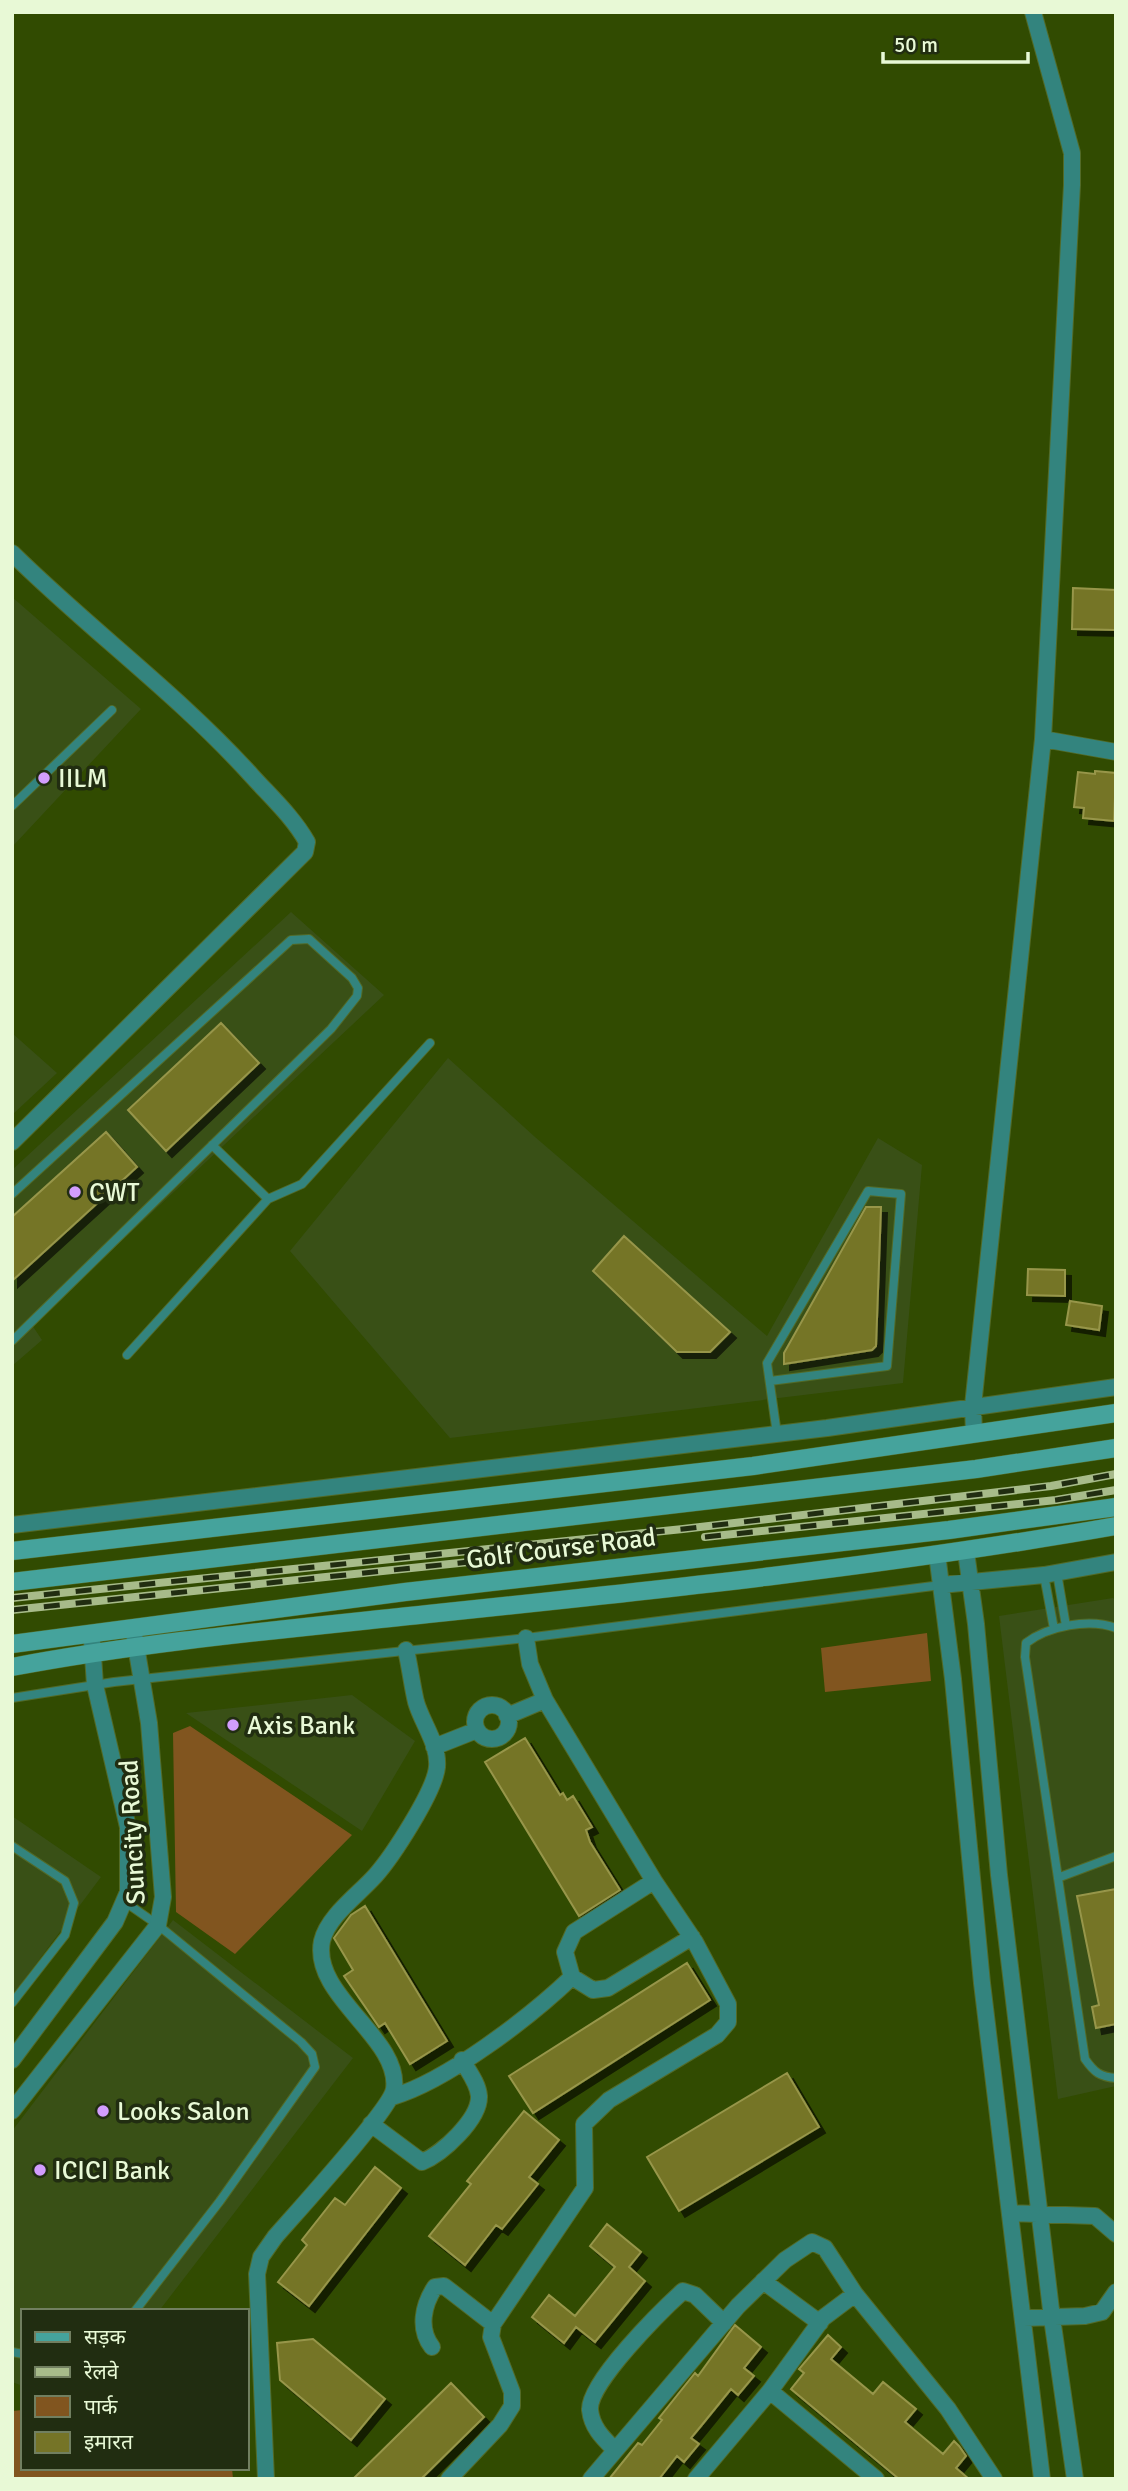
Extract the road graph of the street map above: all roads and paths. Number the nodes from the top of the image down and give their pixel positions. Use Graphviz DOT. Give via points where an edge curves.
graph roads {
  1 [pos="1033,12"];
  2 [pos="12,553"];
  3 [pos="112,710"];
  4 [pos="1043,738"];
  5 [pos="1116,752"];
  6 [pos="12,807"];
  7 [pos="430,1043"];
  8 [pos="12,1142"];
  9 [pos="212,1145"];
  10 [pos="12,1194"];
  11 [pos="268,1199"];
  12 [pos="12,1341"];
  13 [pos="127,1355"];
  14 [pos="770,1381"];
  15 [pos="1116,1387"];
  16 [pos="973,1406"];
  17 [pos="1116,1413"];
  18 [pos="777,1434"];
  19 [pos="974,1434"];
  20 [pos="1116,1448"];
  21 [pos="753,1466"];
  22 [pos="755,1495"];
  23 [pos="1116,1507"];
  24 [pos="12,1525"];
  25 [pos="1116,1526"];
  26 [pos="788,1548"];
  27 [pos="36,1549"];
  28 [pos="12,1551"];
  29 [pos="966,1552"];
  30 [pos="937,1554"];
  31 [pos="1116,1562"];
  32 [pos="12,1566"];
  33 [pos="1050,1574"];
  34 [pos="790,1576"];
  35 [pos="12,1582"];
  36 [pos="971,1583"];
  37 [pos="941,1585"];
  38 [pos="1066,1626"];
  39 [pos="1116,1628"];
  40 [pos="1054,1629"];
  41 [pos="91,1633"];
  42 [pos="134,1636"];
  43 [pos="526,1638"];
  44 [pos="12,1644"];
  45 [pos="406,1650"];
  46 [pos="93,1652"];
  47 [pos="12,1667"];
  48 [pos="142,1680"];
  49 [pos="96,1685"];
  50 [pos="12,1698"];
  51 [pos="545,1700"];
  52 [pos="507,1716"];
  53 [pos="477,1730"];
  54 [pos="434,1747"];
  55 [pos="12,1846"];
  56 [pos="1116,1856"];
  57 [pos="999,1875"];
  58 [pos="1060,1877"];
  59 [pos="971,1878"];
  60 [pos="654,1881"];
  61 [pos="125,1902"];
  62 [pos="158,1925"];
  63 [pos="692,1937"];
  64 [pos="572,1977"];
  65 [pos="1011,1978"];
  66 [pos="982,1983"];
  67 [pos="12,2003"];
  68 [pos="12,2060"];
  69 [pos="461,2060"];
  70 [pos="1116,2078"];
  71 [pos="391,2097"];
  72 [pos="12,2111"];
  73 [pos="371,2124"];
  74 [pos="1041,2212"];
  75 [pos="1011,2213"];
  76 [pos="1095,2216"];
  77 [pos="1116,2216"];
  78 [pos="1116,2234"];
  79 [pos="764,2281"];
  80 [pos="855,2294"];
  81 [pos="1115,2302"];
  82 [pos="137,2309"];
  83 [pos="1024,2318"];
  84 [pos="1052,2318"];
  85 [pos="724,2323"];
  86 [pos="820,2323"];
  87 [pos="493,2324"];
  88 [pos="432,2347"];
  89 [pos="770,2391"];
  90 [pos="615,2450"];
  91 [pos="266,2479"];
  92 [pos="449,2479"];
  93 [pos="591,2479"];
  94 [pos="696,2479"];
  95 [pos="876,2479"];
  96 [pos="994,2479"];
  97 [pos="1041,2479"];
  98 [pos="1075,2479"];
  1 -- 4 [label="street" via="1072,153"];
  2 -- 8 [label="street" via="214,733 307,842 305,852"];
  3 -- 6 [label="lane"];
  4 -- 5 [label="street"];
  4 -- 16 [label="street"];
  7 -- 11 [label="lane" via="302,1184"];
  9 -- 10 [label="lane" via="331,1029 357,996 352,978 309,939 291,940 277,951"];
  9 -- 11 [label="lane"];
  9 -- 12 [label="lane"];
  11 -- 13 [label="lane"];
  14 -- 14 [label="lane" via="767,1363 868,1191 901,1194 887,1366"];
  14 -- 18 [label="lane"];
  15 -- 16 [label="street"];
  16 -- 18 [label="street"];
  16 -- 19 [label="street"];
  17 -- 19 [label="main road"];
  18 -- 24 [label="street"];
  19 -- 21 [label="main road"];
  20 -- 22 [label="main road, Golf Course Road"];
  21 -- 22 [label="main road"];
  21 -- 27 [label="main road"];
  22 -- 35 [label="main road, Golf Course Road"];
  23 -- 26 [label="main road, Golf Course Road"];
  25 -- 29 [label="main road"];
  26 -- 34 [label="main road"];
  26 -- 42 [label="main road, Golf Course Road"];
  27 -- 28 [label="main road"];
  27 -- 32 [label="main road"];
  29 -- 30 [label="main road"];
  29 -- 36 [label="street"];
  30 -- 34 [label="main road"];
  30 -- 37 [label="street"];
  31 -- 33 [label="street"];
  33 -- 36 [label="street"];
  33 -- 38 [label="lane" via="1060,1593"];
  33 -- 40 [label="lane" via="1048,1595"];
  34 -- 42 [label="main road"];
  36 -- 37 [label="street"];
  36 -- 57 [label="street"];
  37 -- 43 [label="lane"];
  37 -- 59 [label="street"];
  38 -- 39 [label="lane" via="1104,1624"];
  38 -- 40 [label="lane"];
  40 -- 58 [label="lane" via="1038,1633 1026,1643 1025,1657"];
  41 -- 42 [label="main road, Golf Course Road"];
  41 -- 44 [label="main road, Golf Course Road"];
  41 -- 46 [label="street, Suncity Road"];
  42 -- 46 [label="main road"];
  42 -- 48 [label="street, Suncity Road"];
  43 -- 45 [label="lane"];
  43 -- 51 [label="street" via="530,1664"];
  45 -- 48 [label="lane"];
  45 -- 54 [label="street" via="417,1704"];
  46 -- 47 [label="main road"];
  46 -- 49 [label="street, Suncity Road"];
  48 -- 49 [label="lane"];
  48 -- 62 [label="street, Suncity Road" via="163,1897"];
  49 -- 50 [label="lane"];
  49 -- 61 [label="street, Suncity Road" via="128,1827 130,1877"];
  51 -- 52 [label="street"];
  51 -- 60 [label="street"];
  52 -- 53 [label="street" via="508,1727 501,1736 491,1739"];
  52 -- 53 [label="street" via="500,1707 484,1707 475,1719"];
  53 -- 54 [label="street"];
  54 -- 71 [label="street" via="438,1764 434,1785 377,1874 326,1930 322,1943 327,1976 389,2064"];
  55 -- 67 [label="lane" via="65,1881 74,1903 65,1934"];
  56 -- 58 [label="lane"];
  57 -- 59 [label="street"];
  57 -- 65 [label="street"];
  58 -- 70 [label="lane" via="1085,2059 1093,2071"];
  59 -- 66 [label="street"];
  60 -- 63 [label="street"];
  60 -- 64 [label="street" via="574,1931 565,1952"];
  61 -- 62 [label="lane"];
  61 -- 68 [label="street, Suncity Road" via="115,1922"];
  62 -- 72 [label="street, Suncity Road"];
  62 -- 82 [label="lane" via="301,2042 312,2054 315,2067"];
  63 -- 64 [label="street" via="608,1988 593,1990"];
  63 -- 87 [label="street" via="728,2004 728,2022 717,2035 592,2113 584,2124 585,2188"];
  64 -- 69 [label="street" via="511,2027"];
  65 -- 66 [label="street"];
  65 -- 74 [label="street"];
  66 -- 75 [label="street"];
  69 -- 71 [label="street" via="421,2086"];
  69 -- 73 [label="street" via="477,2086 476,2110 433,2158 422,2162"];
  71 -- 73 [label="street"];
  73 -- 91 [label="street" via="261,2257 257,2274"];
  74 -- 75 [label="street"];
  74 -- 76 [label="street"];
  74 -- 84 [label="street"];
  75 -- 83 [label="street"];
  76 -- 77 [label="street"];
  76 -- 78 [label="street"];
  79 -- 80 [label="street" via="812,2242 825,2248"];
  79 -- 85 [label="street"];
  79 -- 86 [label="street"];
  80 -- 86 [label="street"];
  80 -- 96 [label="street" via="948,2409"];
  81 -- 84 [label="street" via="1101,2312"];
  83 -- 84 [label="street"];
  83 -- 97 [label="street"];
  84 -- 98 [label="street"];
  85 -- 90 [label="street"];
  85 -- 90 [label="street" via="695,2295 683,2291 655,2315 594,2392 590,2408 595,2430"];
  86 -- 89 [label="street"];
  87 -- 88 [label="street" via="443,2286 435,2287 423,2319 424,2336"];
  87 -- 92 [label="street" via="491,2337 512,2392 512,2406"];
  89 -- 94 [label="street"];
  89 -- 95 [label="street"];
  90 -- 93 [label="street"];
}
